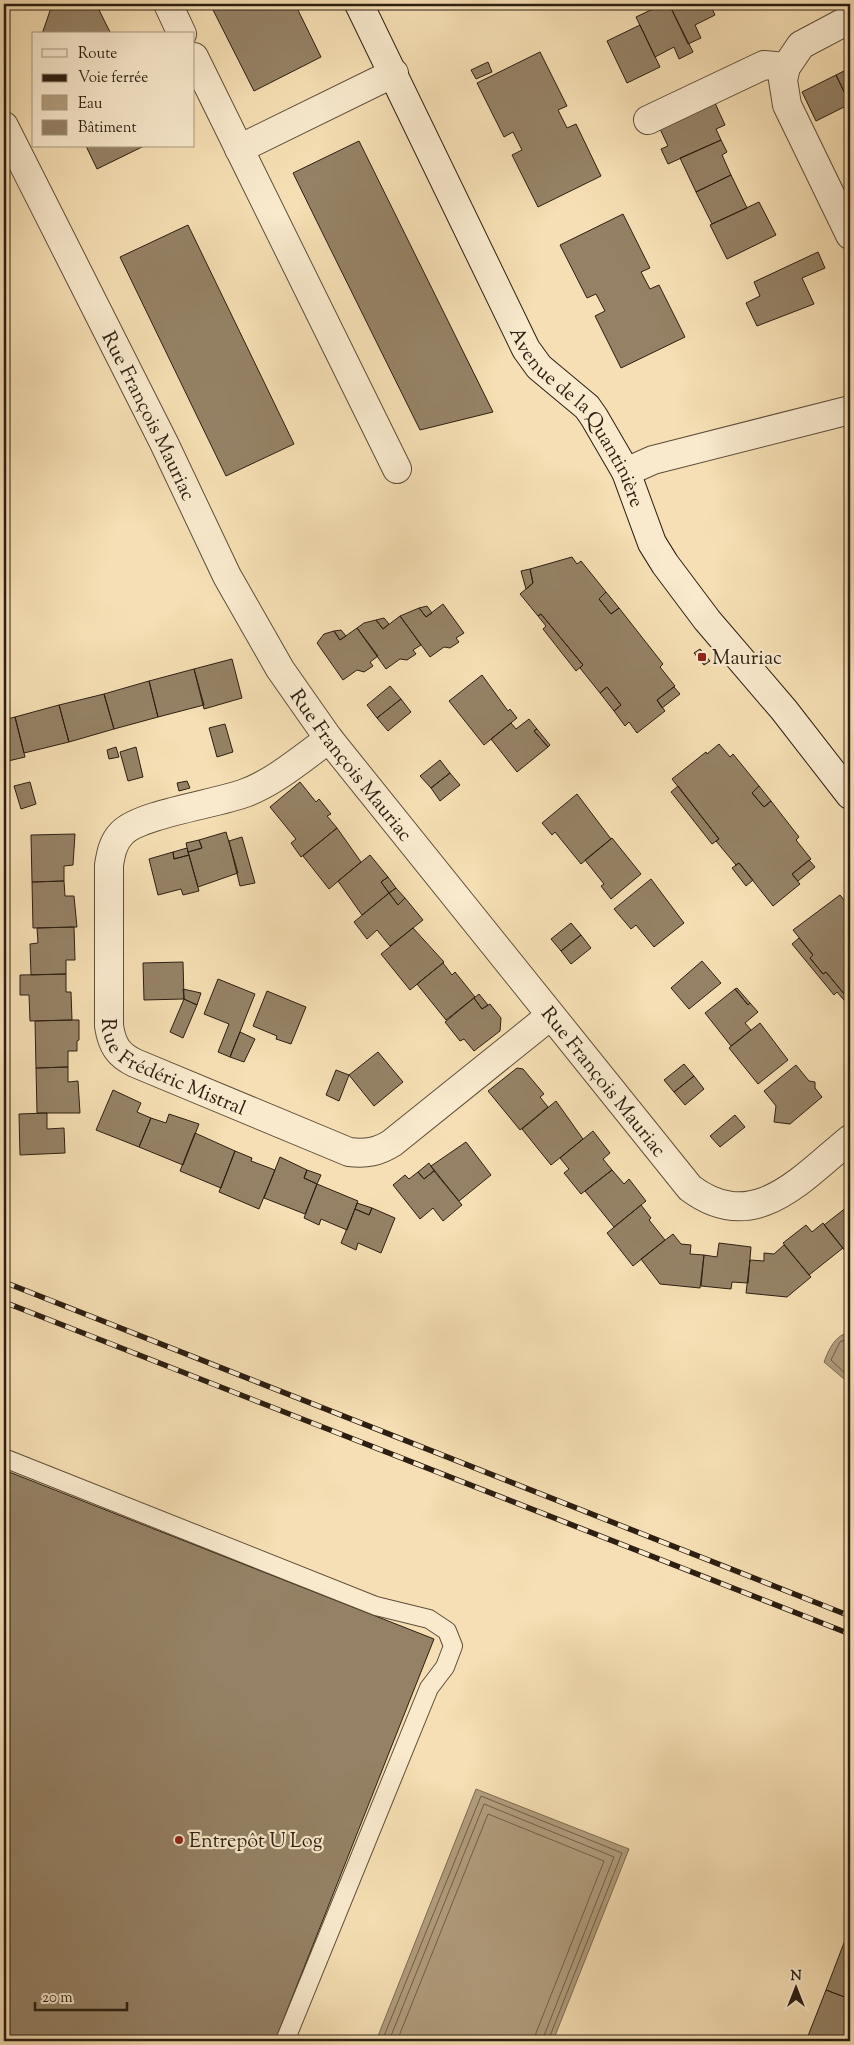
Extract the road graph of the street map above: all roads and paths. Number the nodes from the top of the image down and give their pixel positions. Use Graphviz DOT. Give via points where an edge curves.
graph roads {
  1 [pos="168,4"];
  2 [pos="359,4"];
  3 [pos="850,19"];
  4 [pos="181,32"];
  5 [pos="195,59"];
  6 [pos="786,67"];
  7 [pos="394,73"];
  8 [pos="648,120"];
  9 [pos="4,126"];
  10 [pos="239,149"];
  11 [pos="850,235"];
  12 [pos="850,410"];
  13 [pos="397,469"];
  14 [pos="626,472"];
  15 [pos="329,740"];
  16 [pos="850,795"];
  17 [pos="550,1016"];
  18 [pos="850,1139"];
  19 [pos="4,1458"];
  20 [pos="285,2041"];
  1 -- 4 [label="street"];
  2 -- 7 [label="street, Avenue de la Quantinière"];
  3 -- 6 [label="street" via="801,45"];
  5 -- 10 [label="street"];
  6 -- 8 [label="street" via="764,65"];
  6 -- 11 [label="street" via="783,80 787,105"];
  7 -- 10 [label="street"];
  7 -- 14 [label="street, Avenue de la Quantinière" via="526,348 539,367 587,407"];
  9 -- 15 [label="street, Rue François Mauriac" via="164,443 227,576 280,669"];
  10 -- 13 [label="street"];
  12 -- 14 [label="street" via="653,460"];
  14 -- 16 [label="street, Avenue de la Quantinière" via="652,544 665,564"];
  15 -- 17 [label="street, Rue François Mauriac"];
  15 -- 17 [label="street, Rue Frédéric Mistral" via="264,784 244,793 140,822 130,827 115,843 109,865 109,1026 116,1050 135,1063 349,1152 362,1154 392,1143"];
  17 -- 18 [label="street, Rue François Mauriac" via="690,1188 711,1201 735,1207 768,1202"];
  19 -- 20 [label="lane" via="376,1606 429,1620 447,1631 453,1646 429,1688"];
}
